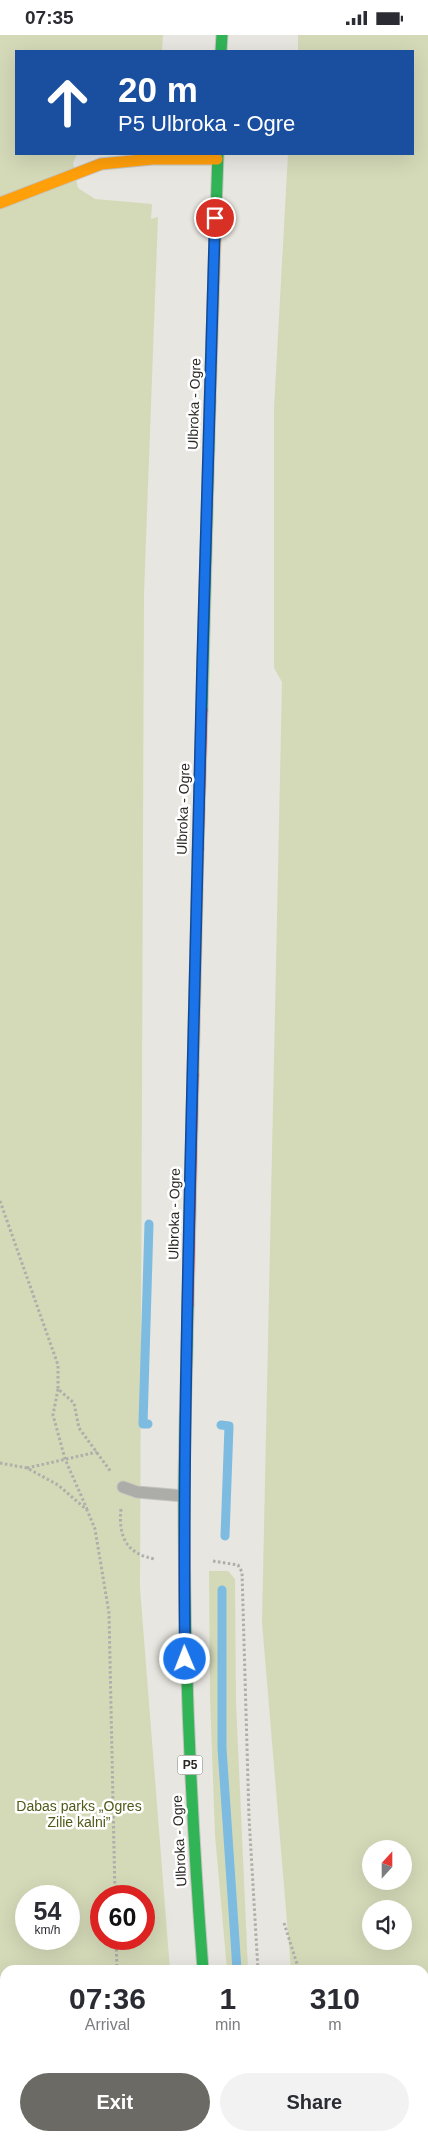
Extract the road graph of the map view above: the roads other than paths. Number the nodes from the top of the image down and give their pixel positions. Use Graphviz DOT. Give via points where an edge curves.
graph roads {
  1 [pos="222,35"];
  2 [pos="221,50"];
  3 [pos="217,156"];
  4 [pos="0,203"];
  5 [pos="123,1487"];
  6 [pos="184,1496"];
  7 [pos="203,1965"];
  1 -- 2 [label="main road"];
  3 -- 4 [label="main road" via="101,164"];
  3 -- 6 [label="main road, Ulbroka - Ogre / P5"];
  5 -- 6 [label="lane" via="137,1492"];
  6 -- 7 [label="main road, Ulbroka - Ogre / P5" via="186,1669"];
}
